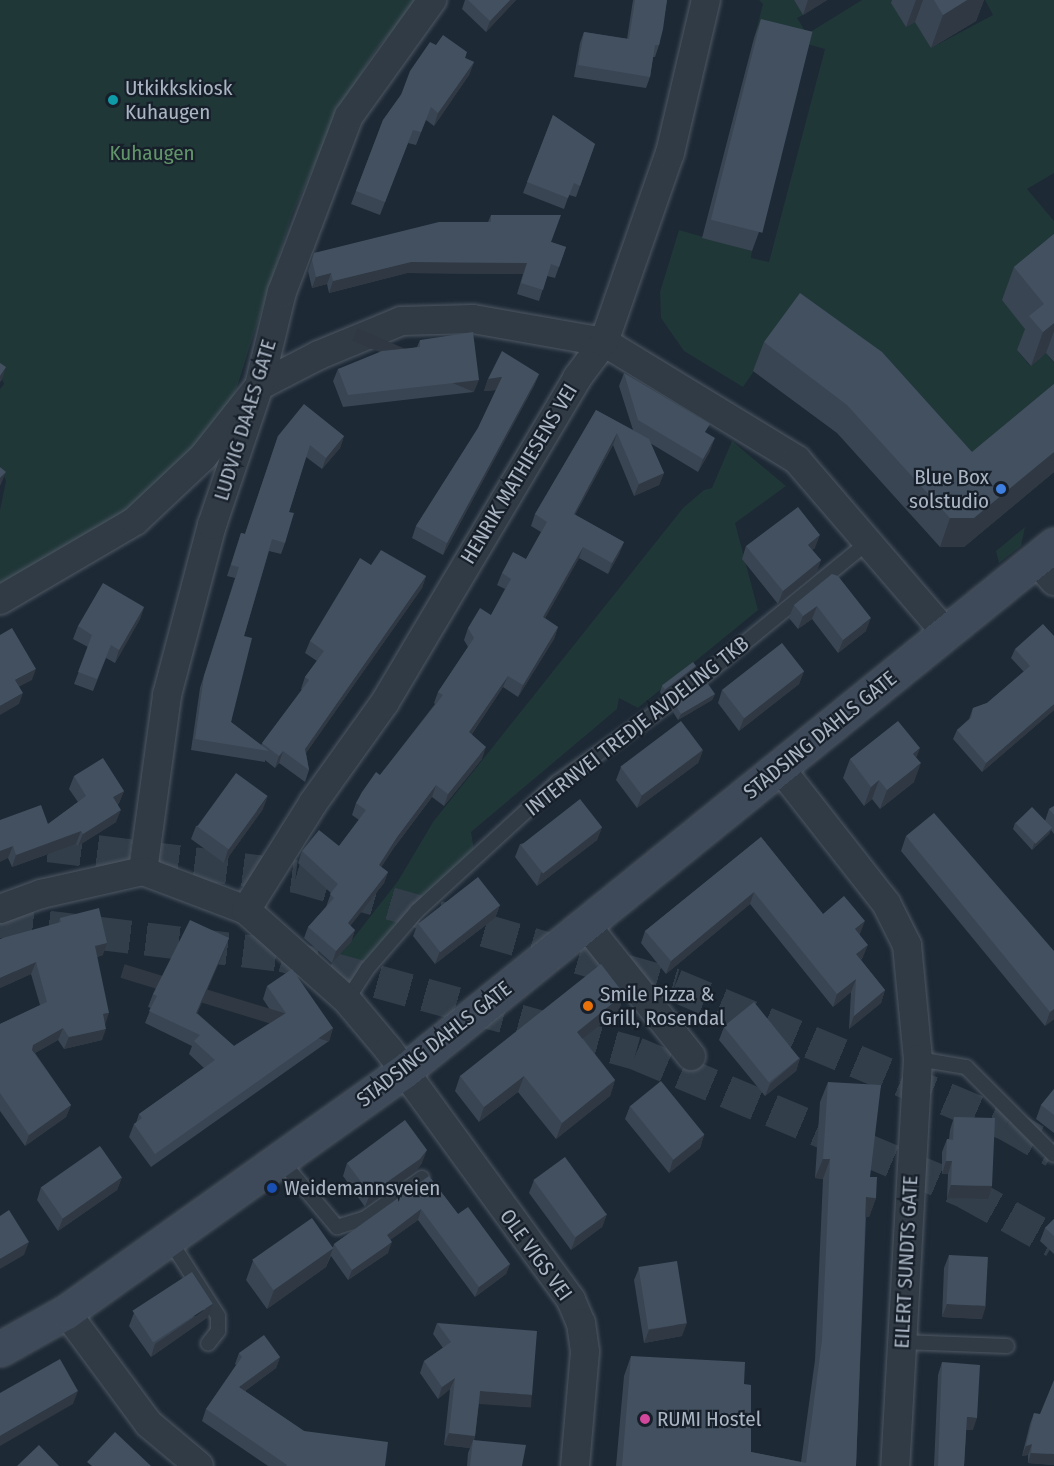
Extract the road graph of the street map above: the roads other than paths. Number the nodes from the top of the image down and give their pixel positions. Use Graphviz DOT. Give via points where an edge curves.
graph roads {
  1 [pos="432,0"];
  2 [pos="706,0"];
  3 [pos="604,342"];
  4 [pos="260,386"];
  5 [pos="867,543"];
  6 [pos="1048,562"];
  7 [pos="0,600"];
  8 [pos="946,633"];
  9 [pos="780,768"];
  10 [pos="143,871"];
  11 [pos="0,909"];
  12 [pos="246,910"];
  13 [pos="586,925"];
  14 [pos="347,1000"];
  15 [pos="691,1056"];
  16 [pos="918,1059"];
  17 [pos="403,1072"];
  18 [pos="1054,1155"];
  19 [pos="280,1159"];
  20 [pos="423,1178"];
  21 [pos="169,1239"];
  22 [pos="66,1312"];
  23 [pos="902,1342"];
  24 [pos="208,1344"];
  25 [pos="1007,1346"];
  26 [pos="0,1348"];
  27 [pos="199,1466"];
  28 [pos="575,1466"];
  29 [pos="895,1466"];
  1 -- 4 [label="street, LUDVIG DAAES GATE" via="349,116 282,292"];
  2 -- 3 [label="street, HENRIK MATHIESENS VEI" via="670,153"];
  3 -- 4 [label="street" via="473,319 401,321 319,355"];
  3 -- 5 [label="street" via="796,460"];
  3 -- 12 [label="street, HENRIK MATHIESENS VEI" via="577,378 385,702 313,803"];
  4 -- 7 [label="street" via="203,457 135,521"];
  4 -- 10 [label="street, LUDVIG DAAES GATE" via="212,525 167,695"];
  5 -- 8 [label="street"];
  5 -- 14 [label="lane, INTERNVEI TREDJE AVDELING TKB" via="681,695 558,782 417,911 367,969"];
  6 -- 8 [label="main road, STADSING DAHLS GATE"];
  8 -- 9 [label="main road, STADSING DAHLS GATE"];
  9 -- 13 [label="main road, STADSING DAHLS GATE"];
  9 -- 16 [label="street, EILERT SUNDTS GATE" via="886,903 907,945"];
  10 -- 11 [label="street" via="41,894"];
  10 -- 12 [label="street"];
  12 -- 14 [label="street, OLE VIGS VEI"];
  13 -- 15 [label="street"];
  13 -- 17 [label="main road, STADSING DAHLS GATE"];
  14 -- 17 [label="street, OLE VIGS VEI"];
  16 -- 18 [label="lane" via="966,1067"];
  16 -- 23 [label="street, EILERT SUNDTS GATE"];
  17 -- 19 [label="main road, STADSING DAHLS GATE"];
  17 -- 28 [label="street, OLE VIGS VEI" via="571,1300 581,1323 585,1352"];
  19 -- 20 [label="lane" via="337,1227 364,1219"];
  19 -- 21 [label="main road, STADSING DAHLS GATE"];
  21 -- 22 [label="main road, STADSING DAHLS GATE"];
  21 -- 24 [label="lane" via="218,1316 218,1331"];
  22 -- 26 [label="main road, STADSING DAHLS GATE"];
  22 -- 27 [label="street" via="149,1424"];
  23 -- 25 [label="lane"];
  23 -- 29 [label="street, EILERT SUNDTS GATE"];
}
